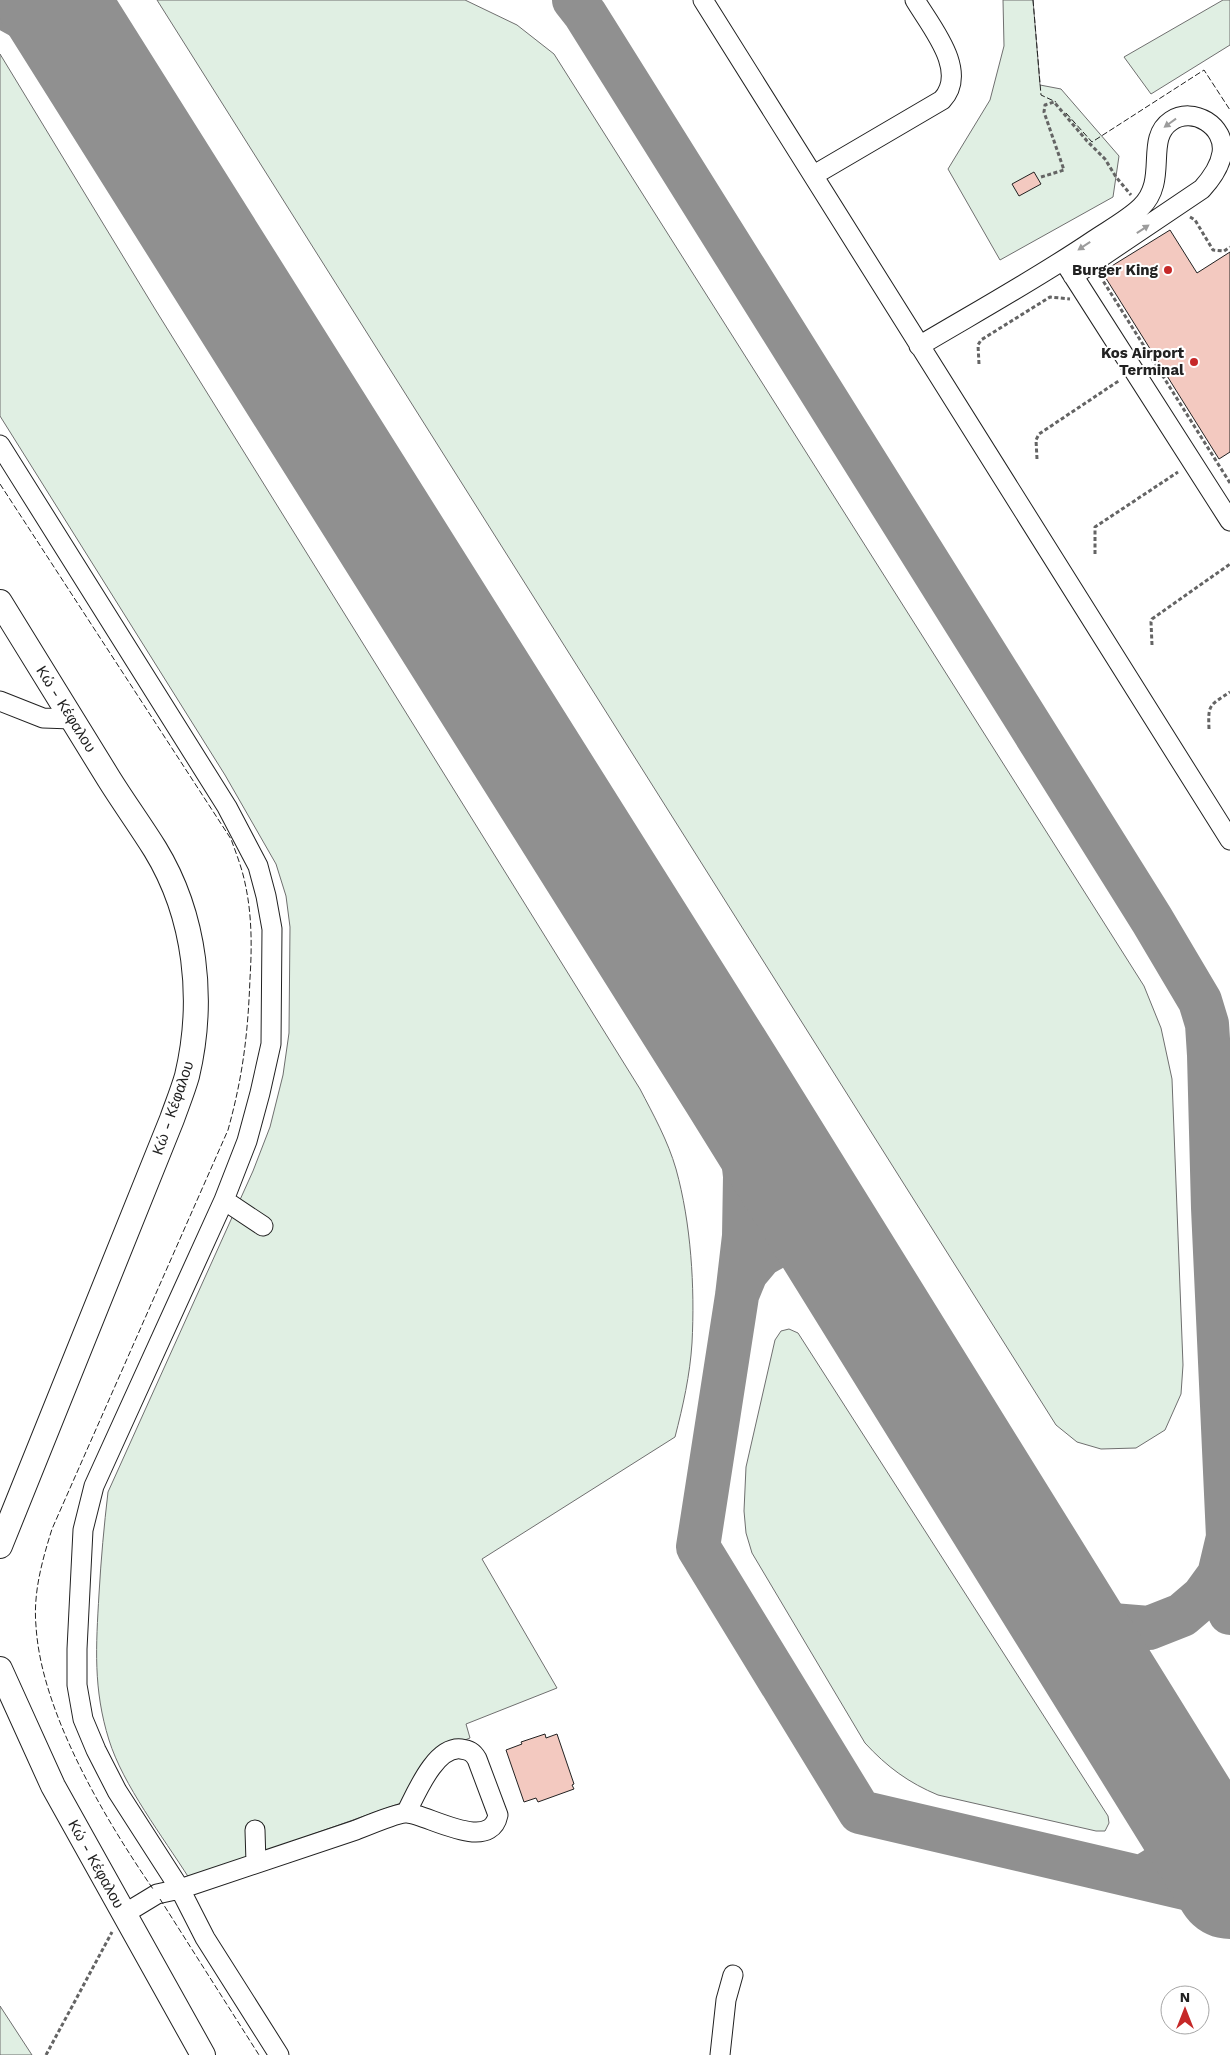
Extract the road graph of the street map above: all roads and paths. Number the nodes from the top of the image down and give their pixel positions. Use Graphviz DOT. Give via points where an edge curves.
graph roads {
  1 [pos="703,0"];
  2 [pos="915,0"];
  3 [pos="814,176"];
  4 [pos="1041,176"];
  5 [pos="1141,208"];
  6 [pos="1183,217"];
  7 [pos="1230,247"];
  8 [pos="1097,271"];
  9 [pos="1073,275"];
  10 [pos="919,346"];
  11 [pos="1152,359"];
  12 [pos="979,364"];
  13 [pos="1134,370"];
  14 [pos="0,445"];
  15 [pos="1210,451"];
  16 [pos="1038,459"];
  17 [pos="1194,462"];
  18 [pos="1230,483"];
  19 [pos="1230,521"];
  20 [pos="1095,554"];
  21 [pos="1230,564"];
  22 [pos="0,602"];
  23 [pos="1152,646"];
  24 [pos="1230,692"];
  25 [pos="0,701"];
  26 [pos="72,720"];
  27 [pos="1209,729"];
  28 [pos="1230,840"];
  29 [pos="224,1200"];
  30 [pos="262,1226"];
  31 [pos="0,1546"];
  32 [pos="0,1668"];
  33 [pos="406,1813"];
  34 [pos="255,1830"];
  35 [pos="256,1863"];
  36 [pos="180,1889"];
  37 [pos="124,1914"];
  38 [pos="733,1975"];
  39 [pos="46,2055"];
  40 [pos="203,2055"];
  41 [pos="279,2055"];
  42 [pos="720,2055"];
  1 -- 3 [label="street"];
  2 -- 3 [label="street" via="946,52 951,71 948,93 942,100"];
  3 -- 10 [label="street"];
  4 -- 5 [label="path" via="1064,170 1044,112 1045,105 1054,102 1105,159"];
  8 -- 5 [label="street, one-way" via="1207,184 1222,153 1214,127 1204,119 1190,116 1179,117 1163,128 1156,149 1156,183"];
  5 -- 9 [label="street, one-way"];
  6 -- 7 [label="path" via="1195,220 1213,250 1224,251"];
  8 -- 9 [label="street"];
  8 -- 9 [label="path"];
  8 -- 11 [label="path"];
  9 -- 10 [label="street"];
  9 -- 12 [label="path" via="1066,300 1050,298 980,340"];
  9 -- 13 [label="street"];
  10 -- 28 [label="street"];
  11 -- 13 [label="path"];
  11 -- 15 [label="path"];
  13 -- 16 [label="path" via="1039,434 1036,440"];
  13 -- 17 [label="street"];
  14 -- 29 [label="street" via="227,807 258,866 272,929 271,1044 247,1141"];
  15 -- 17 [label="path"];
  15 -- 18 [label="path"];
  17 -- 19 [label="street"];
  17 -- 20 [label="path" via="1095,527"];
  21 -- 23 [label="path" via="1152,619"];
  22 -- 26 [label="main road, Κώ - Κέφαλου"];
  24 -- 27 [label="path" via="1208,709"];
  25 -- 26 [label="street" via="43,718"];
  26 -- 31 [label="main road, Κώ - Κέφαλου" via="155,850 173,886 184,916 194,967 194,1041 172,1119"];
  29 -- 30 [label="street"];
  29 -- 36 [label="street" via="94,1486 83,1530 76,1650 77,1685 84,1719 117,1791"];
  32 -- 37 [label="main road, Κώ - Κέφαλου" via="53,1786"];
  33 -- 33 [label="street" via="445,1827 473,1832 491,1826 498,1815 477,1759 473,1753 458,1748 438,1759"];
  33 -- 35 [label="street"];
  34 -- 35 [label="street"];
  35 -- 36 [label="street"];
  36 -- 37 [label="street" via="156,1894"];
  36 -- 41 [label="street" via="205,1938"];
  37 -- 39 [label="path"];
  37 -- 40 [label="main road, Κώ - Κέφαλου"];
  38 -- 42 [label="street" via="726,2000"];
}
